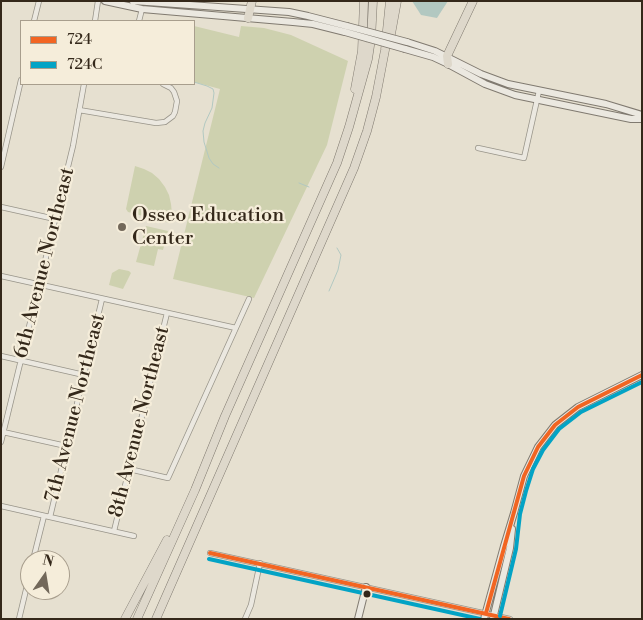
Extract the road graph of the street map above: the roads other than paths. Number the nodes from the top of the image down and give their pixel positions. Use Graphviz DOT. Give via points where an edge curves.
graph roads {
  1 [pos="39,1"];
  2 [pos="98,1"];
  3 [pos="105,1"];
  4 [pos="133,1"];
  5 [pos="364,1"];
  6 [pos="373,1"];
  7 [pos="390,1"];
  8 [pos="397,1"];
  9 [pos="473,1"];
  10 [pos="251,5"];
  11 [pos="142,9"];
  12 [pos="248,18"];
  13 [pos="34,20"];
  14 [pos="95,20"];
  15 [pos="139,20"];
  16 [pos="346,29"];
  17 [pos="448,60"];
  18 [pos="383,62"];
  19 [pos="20,84"];
  20 [pos="84,85"];
  21 [pos="164,85"];
  22 [pos="539,91"];
  23 [pos="538,100"];
  24 [pos="79,110"];
  25 [pos="642,115"];
  26 [pos="642,119"];
  27 [pos="349,127"];
  28 [pos="478,148"];
  29 [pos="1,167"];
  30 [pos="1,207"];
  31 [pos="55,220"];
  32 [pos="1,276"];
  33 [pos="40,285"];
  34 [pos="102,299"];
  35 [pos="249,299"];
  36 [pos="167,313"];
  37 [pos="236,328"];
  38 [pos="1,356"];
  39 [pos="21,361"];
  40 [pos="84,375"];
  41 [pos="642,375"];
  42 [pos="2,432"];
  43 [pos="1,442"];
  44 [pos="66,446"];
  45 [pos="129,469"];
  46 [pos="195,490"];
  47 [pos="1,506"];
  48 [pos="514,513"];
  49 [pos="44,516"];
  50 [pos="50,517"];
  51 [pos="182,519"];
  52 [pos="197,525"];
  53 [pos="114,531"];
  54 [pos="134,536"];
  55 [pos="36,550"];
  56 [pos="210,552"];
  57 [pos="260,563"];
  58 [pos="366,587"];
  59 [pos="24,600"];
  60 [pos="485,616"];
  61 [pos="493,617"];
  62 [pos="19,619"];
  63 [pos="125,619"];
  64 [pos="137,619"];
  65 [pos="156,619"];
  66 [pos="245,619"];
  67 [pos="358,619"];
  68 [pos="510,619"];
  1 -- 13 [label="street"];
  2 -- 14 [label="street"];
  3 -- 11 [label="street"];
  4 -- 10 [label="street"];
  5 -- 27 [label="highway" via="362,51"];
  6 -- 27 [label="highway" via="372,39"];
  7 -- 18 [label="highway"];
  8 -- 18 [label="highway"];
  9 -- 17 [label="highway"];
  10 -- 12 [label="highway"];
  10 -- 16 [label="street" via="298,14"];
  11 -- 12 [label="street"];
  11 -- 15 [label="street"];
  12 -- 16 [label="street"];
  16 -- 17 [label="street, bridge" via="406,46 430,49"];
  17 -- 22 [label="street" via="496,80"];
  17 -- 23 [label="street" via="478,81"];
  18 -- 52 [label="highway" via="376,98 354,168"];
  19 -- 29 [label="street"];
  20 -- 24 [label="street, 6th Avenue Northeast"];
  21 -- 24 [label="street" via="171,88 177,101 173,116 165,122 156,124"];
  22 -- 23 [label="street"];
  22 -- 25 [label="street" via="606,104"];
  23 -- 26 [label="street"];
  23 -- 28 [label="street" via="524,158"];
  24 -- 31 [label="street, 6th Avenue Northeast"];
  27 -- 46 [label="highway" via="337,163"];
  30 -- 31 [label="street"];
  31 -- 33 [label="street, 6th Avenue Northeast"];
  32 -- 33 [label="street"];
  33 -- 34 [label="street"];
  33 -- 39 [label="street, 6th Avenue Northeast"];
  34 -- 36 [label="street"];
  34 -- 40 [label="street, 7th Avenue Northeast"];
  35 -- 37 [label="street"];
  36 -- 37 [label="street"];
  36 -- 45 [label="street, 8th Avenue Northeast"];
  37 -- 45 [label="street" via="168,478"];
  38 -- 39 [label="street"];
  39 -- 40 [label="street"];
  39 -- 42 [label="street, 6th Avenue Northeast"];
  40 -- 44 [label="street, 7th Avenue Northeast"];
  41 -- 48 [label="street" via="578,407 546,435 527,467"];
  42 -- 43 [label="street, 6th Avenue Northeast"];
  42 -- 44 [label="street"];
  44 -- 50 [label="street, 7th Avenue Northeast"];
  45 -- 53 [label="street, 8th Avenue Northeast"];
  46 -- 51 [label="highway"];
  46 -- 63 [label="highway"];
  47 -- 49 [label="street"];
  48 -- 60 [label="street"];
  48 -- 61 [label="street" via="510,548"];
  49 -- 50 [label="street"];
  49 -- 55 [label="street"];
  50 -- 53 [label="street"];
  51 -- 52 [label="highway"];
  51 -- 64 [label="highway"];
  52 -- 65 [label="highway"];
  53 -- 54 [label="street"];
  56 -- 57 [label="street"];
  57 -- 58 [label="street"];
  57 -- 66 [label="street"];
  58 -- 60 [label="street"];
  58 -- 67 [label="street"];
  59 -- 62 [label="street"];
  60 -- 61 [label="street"];
  61 -- 68 [label="street"];
}
